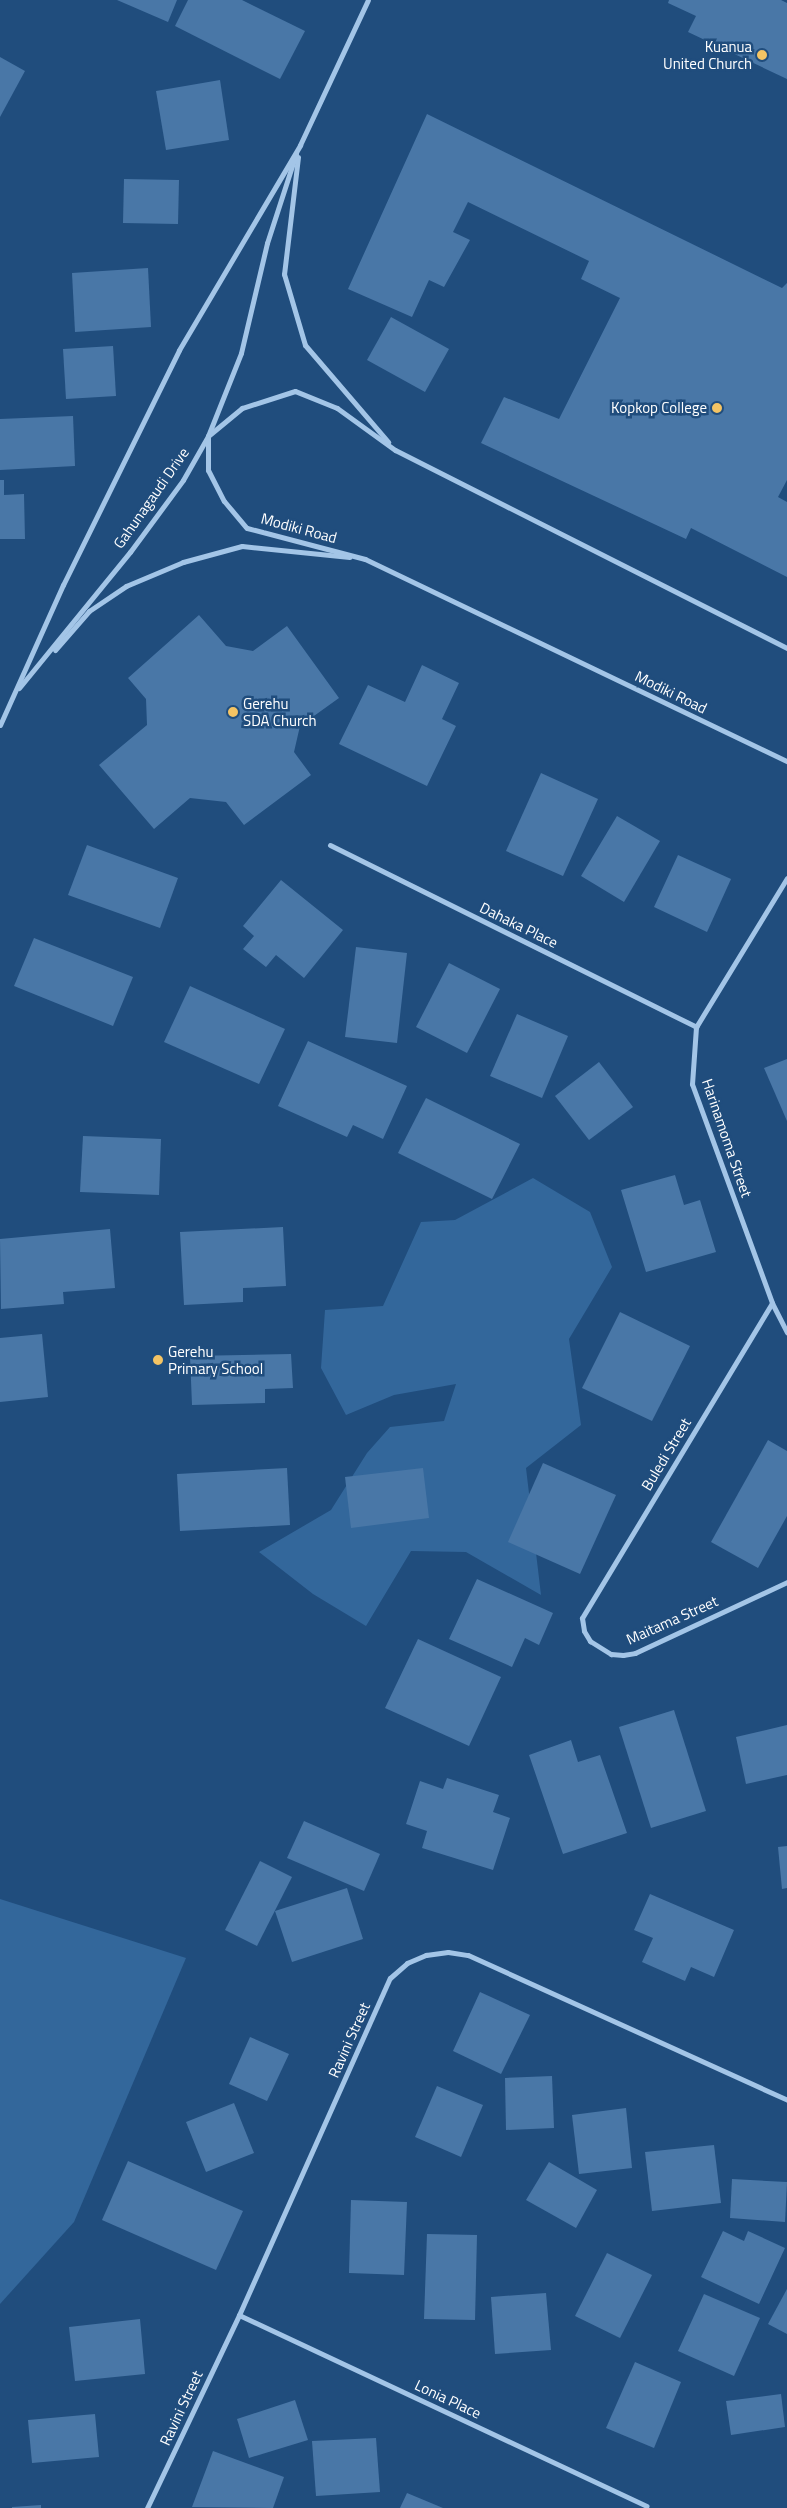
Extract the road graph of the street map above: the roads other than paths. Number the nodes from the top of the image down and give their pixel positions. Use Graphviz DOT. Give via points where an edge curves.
graph roads {
  1 [pos="368,0"];
  2 [pos="300,144"];
  3 [pos="208,436"];
  4 [pos="395,450"];
  5 [pos="366,559"];
  6 [pos="787,648"];
  7 [pos="14,695"];
  8 [pos="0,725"];
  9 [pos="787,761"];
  10 [pos="330,845"];
  11 [pos="786,880"];
  12 [pos="696,1027"];
  13 [pos="772,1303"];
  14 [pos="787,1332"];
  15 [pos="787,1582"];
  16 [pos="582,1618"];
  17 [pos="787,2100"];
  18 [pos="239,2314"];
  19 [pos="646,2506"];
  20 [pos="148,2508"];
  1 -- 2 [label="street, Gahunagaudi Drive"];
  2 -- 3 [label="street, Gahunagaudi Drive" via="267,242 241,354"];
  2 -- 4 [label="street" via="284,274 305,345"];
  2 -- 7 [label="street, Gahunagaudi Drive" via="178,350 63,585"];
  3 -- 4 [label="street" via="242,408 295,391 337,408"];
  3 -- 5 [label="street, Modiki Road" via="208,470 224,502 247,528"];
  3 -- 7 [label="street, Gahunagaudi Drive" via="183,480 130,552"];
  4 -- 6 [label="street"];
  5 -- 7 [label="street" via="242,546 183,562 126,586 89,612"];
  5 -- 9 [label="street, Modiki Road"];
  7 -- 8 [label="street, Gahunagaudi Drive"];
  10 -- 12 [label="street, Dahaka Place"];
  11 -- 12 [label="street, Harinamoma Street"];
  12 -- 13 [label="street, Harinamoma Street" via="692,1084"];
  13 -- 14 [label="street, Harinamoma Street"];
  13 -- 16 [label="street, Buledi Street"];
  15 -- 16 [label="street, Maitama Street" via="635,1653 611,1654 590,1641"];
  17 -- 18 [label="street, Ravini Street" via="468,1955 448,1952 426,1955 407,1964 390,1978"];
  18 -- 19 [label="street, Lonia Place"];
  18 -- 20 [label="street, Ravini Street"];
}
